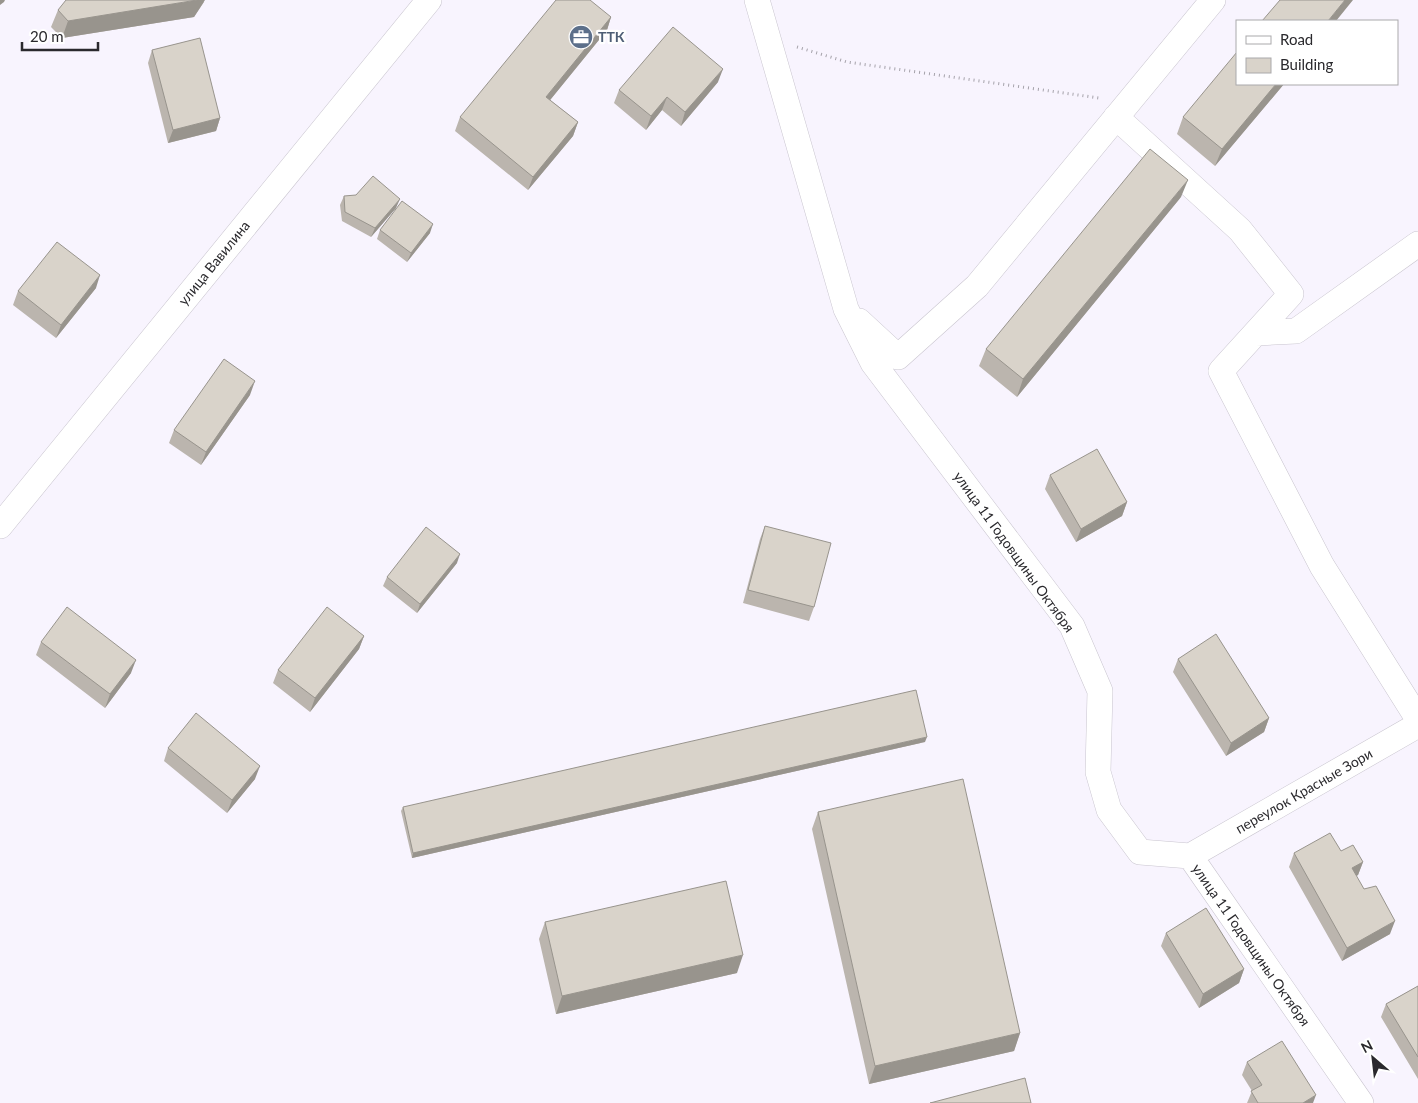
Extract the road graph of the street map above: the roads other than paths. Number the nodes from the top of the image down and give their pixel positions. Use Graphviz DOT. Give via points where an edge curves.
graph roads {
  1 [pos="429,0"];
  2 [pos="757,0"];
  3 [pos="1213,0"];
  4 [pos="1122,110"];
  5 [pos="1418,244"];
  6 [pos="846,309"];
  7 [pos="1256,333"];
  8 [pos="0,526"];
  9 [pos="1418,719"];
  10 [pos="1418,725"];
  11 [pos="1190,856"];
  12 [pos="1361,1103"];
  1 -- 8 [label="street, улица Вавилина"];
  2 -- 6 [label="street, улица 11 Годовщины Октября"];
  3 -- 4 [label="street"];
  4 -- 6 [label="street" via="977,286 898,358"];
  4 -- 7 [label="street" via="1240,230 1291,294"];
  5 -- 7 [label="street" via="1296,331"];
  6 -- 11 [label="street, улица 11 Годовщины Октября" via="873,363 1072,626 1100,691 1098,772 1109,810 1140,852"];
  7 -- 9 [label="street" via="1221,371 1322,566"];
  10 -- 11 [label="street, переулок Красные Зори"];
  11 -- 12 [label="street, улица 11 Годовщины Октября"];
}
